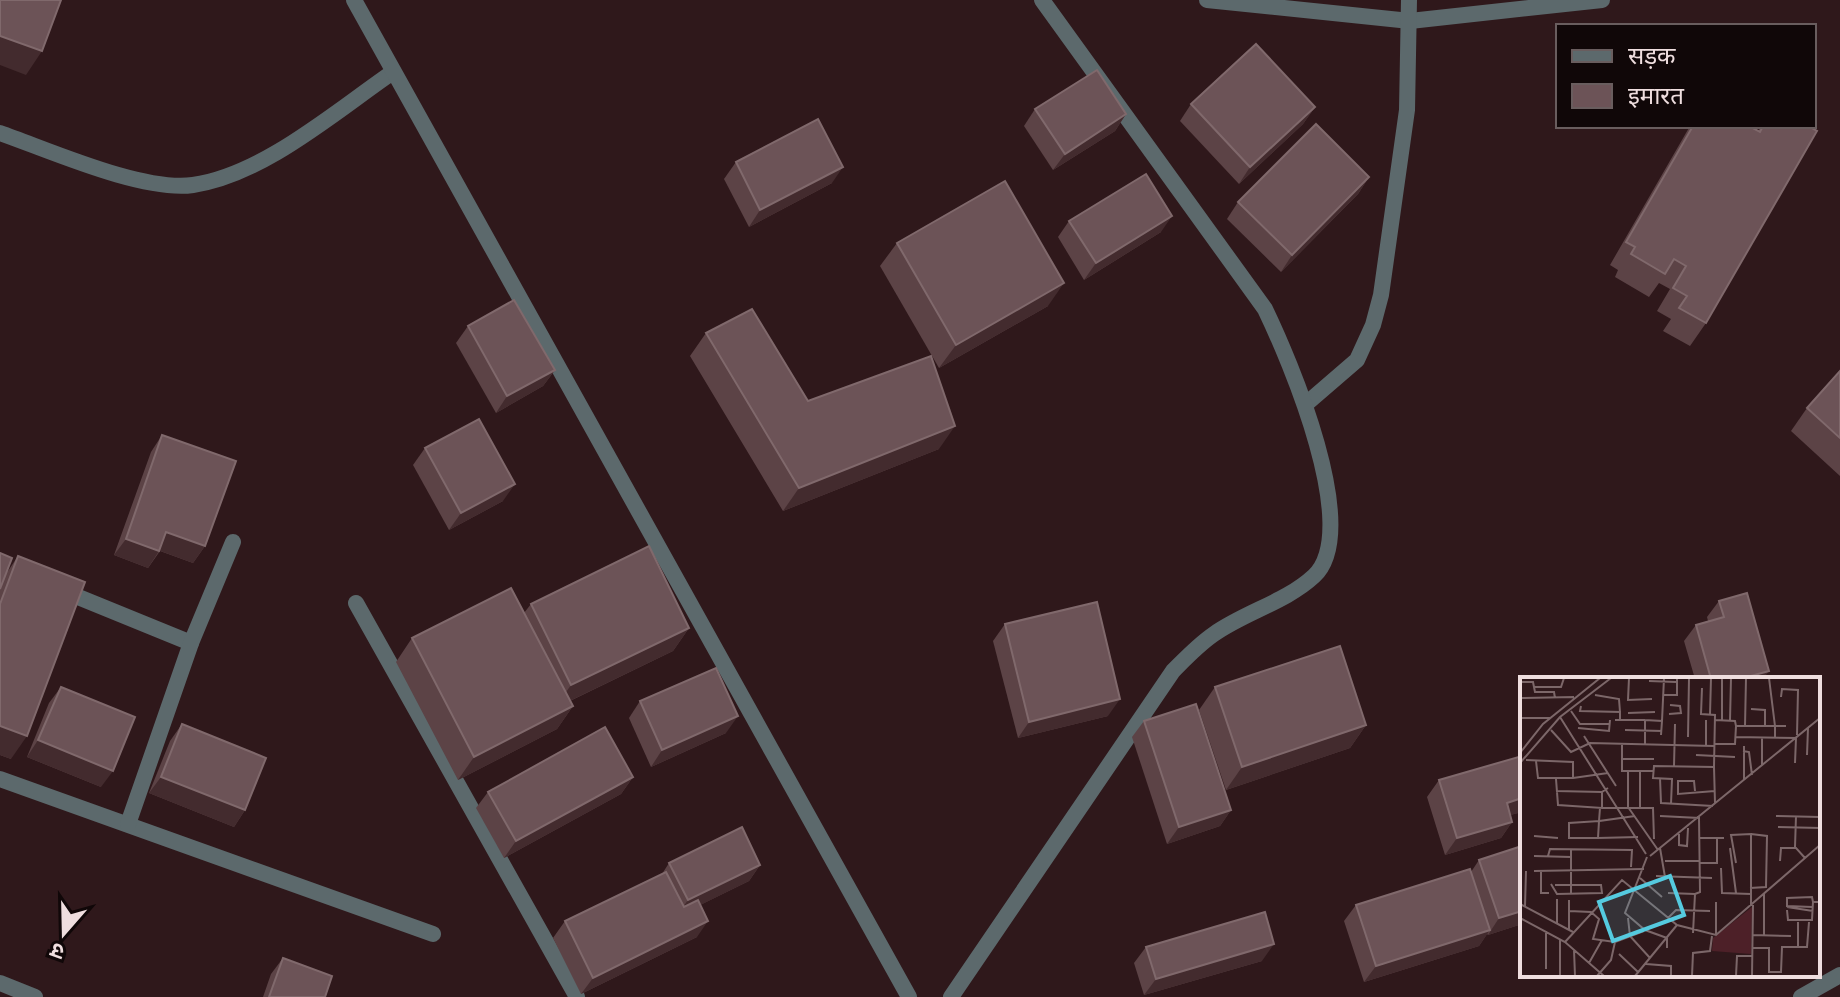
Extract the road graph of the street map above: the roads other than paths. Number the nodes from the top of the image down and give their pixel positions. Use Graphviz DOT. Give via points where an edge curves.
graph roads {
  1 [pos="354,0"];
  2 [pos="1042,0"];
  3 [pos="1207,0"];
  4 [pos="1409,0"];
  5 [pos="1602,0"];
  6 [pos="1410,21"];
  7 [pos="393,72"];
  8 [pos="0,133"];
  9 [pos="1306,404"];
  10 [pos="233,542"];
  11 [pos="44,583"];
  12 [pos="356,603"];
  13 [pos="191,643"];
  14 [pos="0,779"];
  15 [pos="128,824"];
  16 [pos="433,934"];
  17 [pos="1840,975"];
  18 [pos="0,983"];
  19 [pos="35,997"];
  20 [pos="577,997"];
  21 [pos="909,997"];
  22 [pos="951,997"];
  23 [pos="1801,997"];
  1 -- 7 [label="street"];
  2 -- 9 [label="street" via="1265,309"];
  3 -- 6 [label="street"];
  4 -- 6 [label="street"];
  5 -- 6 [label="street"];
  6 -- 9 [label="street" via="1407,110 1377,310 1357,360"];
  7 -- 8 [label="street" via="261,162 192,185 114,172"];
  7 -- 21 [label="street"];
  9 -- 22 [label="street" via="1331,527 1327,555 1317,574 1215,633 1173,671"];
  10 -- 13 [label="street"];
  11 -- 13 [label="street"];
  12 -- 20 [label="street"];
  13 -- 15 [label="street"];
  14 -- 15 [label="street"];
  15 -- 16 [label="street"];
  17 -- 23 [label="street"];
  18 -- 19 [label="street"];
}
